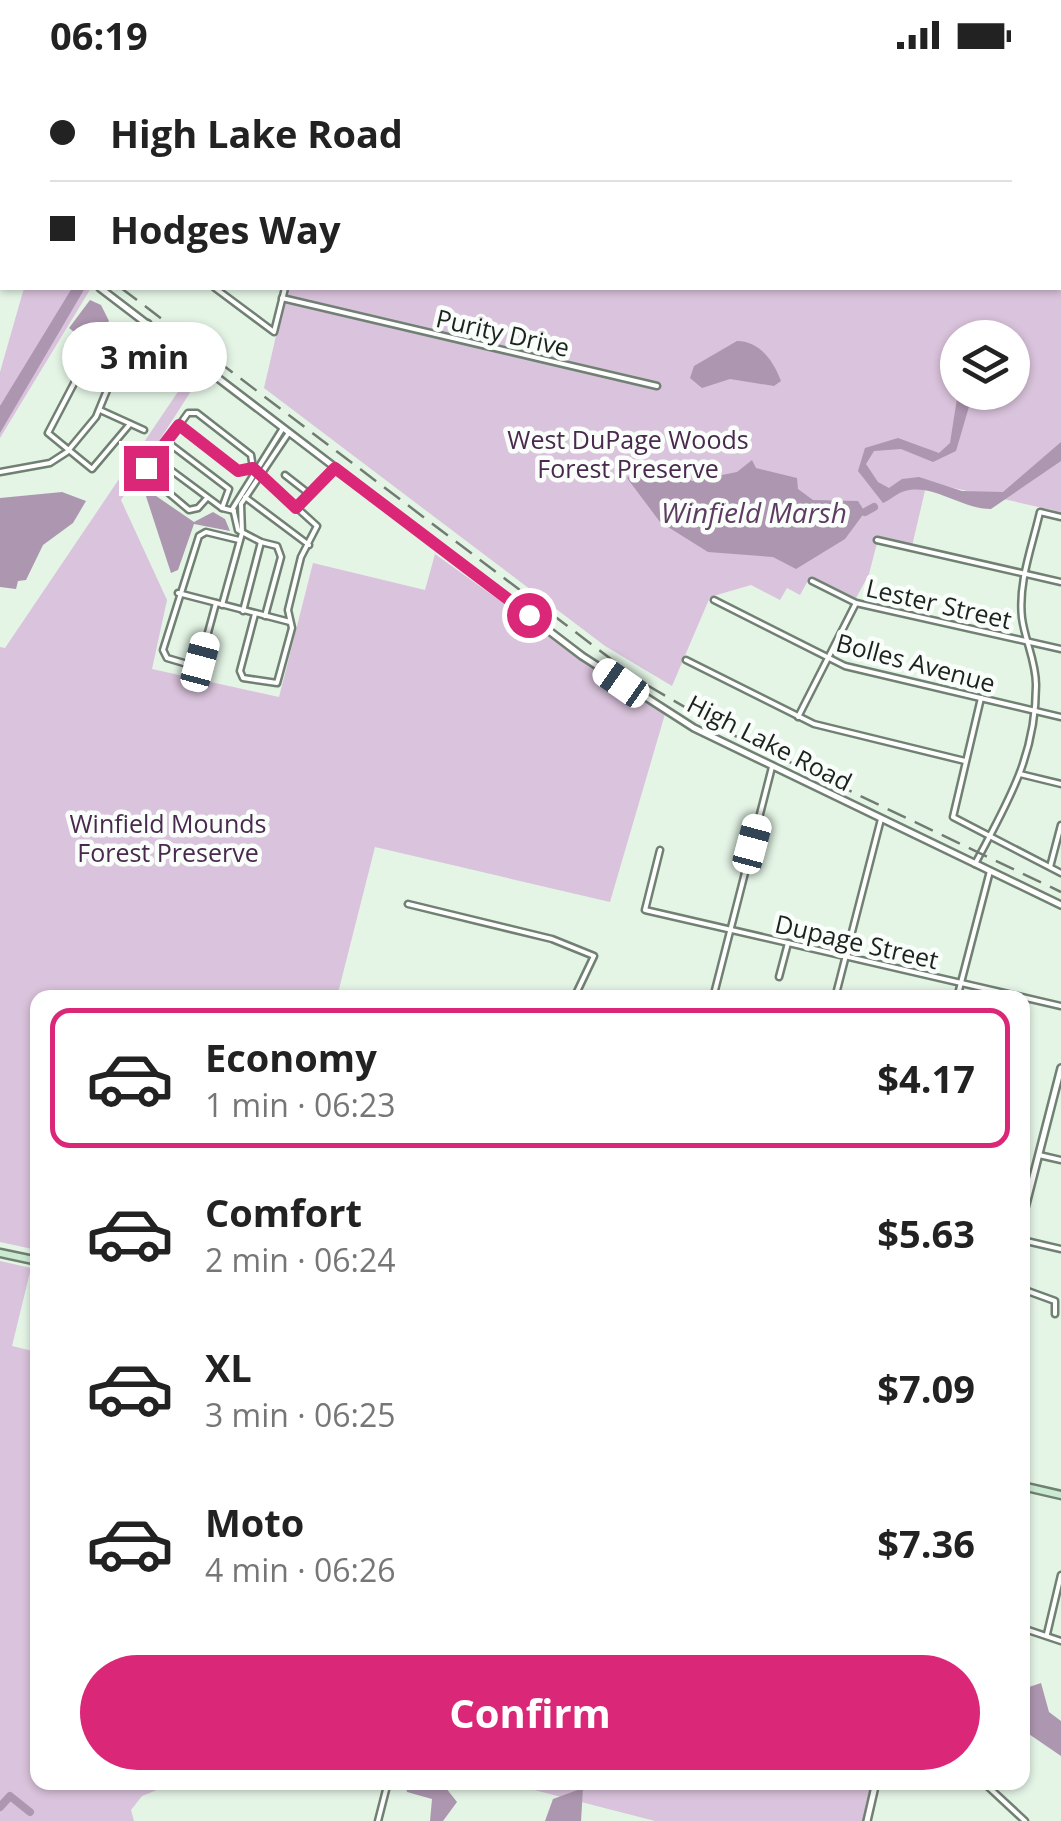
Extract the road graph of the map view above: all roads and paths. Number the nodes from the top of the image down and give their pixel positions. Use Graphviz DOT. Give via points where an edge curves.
graph roads {
  1 [pos="103,290"];
  2 [pos="218,290"];
  3 [pos="284,290"];
  4 [pos="282,298"];
  5 [pos="148,322"];
  6 [pos="186,351"];
  7 [pos="117,367"];
  8 [pos="657,386"];
  9 [pos="100,410"];
  10 [pos="130,424"];
  11 [pos="179,425"];
  12 [pos="144,430"];
  13 [pos="286,430"];
  14 [pos="166,441"];
  15 [pos="67,452"];
  16 [pos="154,457"];
  17 [pos="335,468"];
  18 [pos="0,472"];
  19 [pos="258,472"];
  20 [pos="286,475"];
  21 [pos="308,493"];
  22 [pos="246,497"];
  23 [pos="207,498"];
  24 [pos="222,508"];
  25 [pos="296,508"];
  26 [pos="236,511"];
  27 [pos="1061,517"];
  28 [pos="242,533"];
  29 [pos="239,540"];
  30 [pos="878,540"];
  31 [pos="261,542"];
  32 [pos="308,545"];
  33 [pos="1025,573"];
  34 [pos="812,581"];
  35 [pos="1061,582"];
  36 [pos="178,592"];
  37 [pos="714,600"];
  38 [pos="856,602"];
  39 [pos="219,604"];
  40 [pos="243,611"];
  41 [pos="255,614"];
  42 [pos="265,616"];
  43 [pos="292,622"];
  44 [pos="1028,642"];
  45 [pos="1061,649"];
  46 [pos="828,658"];
  47 [pos="686,660"];
  48 [pos="981,698"];
  49 [pos="1034,710"];
  50 [pos="1061,716"];
  51 [pos="798,717"];
  52 [pos="965,762"];
  53 [pos="772,767"];
  54 [pos="1020,774"];
  55 [pos="1061,784"];
  56 [pos="881,819"];
  57 [pos="1061,825"];
  58 [pos="988,838"];
  59 [pos="660,850"];
  60 [pos="975,864"];
  61 [pos="1050,867"];
  62 [pos="990,871"];
  63 [pos="1061,873"];
  64 [pos="408,904"];
  65 [pos="1061,905"];
  66 [pos="730,930"];
  67 [pos="788,943"];
  68 [pos="846,956"];
  69 [pos="779,977"];
  70 [pos="961,983"];
  71 [pos="578,990"];
  72 [pos="715,990"];
  73 [pos="837,990"];
  74 [pos="959,990"];
  75 [pos="991,990"];
  76 [pos="1030,999"];
  77 [pos="1061,1006"];
  78 [pos="1061,1068"];
  79 [pos="1039,1155"];
  80 [pos="1061,1160"];
  81 [pos="1030,1189"];
  82 [pos="1030,1242"];
  83 [pos="1061,1249"];
  84 [pos="0,1253"];
  85 [pos="30,1259"];
  86 [pos="1030,1291"];
  87 [pos="1055,1314"];
  88 [pos="1061,1482"];
  89 [pos="1030,1488"];
  90 [pos="1059,1494"];
  91 [pos="1061,1574"];
  92 [pos="1030,1630"];
  93 [pos="1047,1634"];
  94 [pos="1061,1641"];
  95 [pos="386,1790"];
  96 [pos="874,1790"];
  97 [pos="992,1790"];
  98 [pos="378,1821"];
  99 [pos="867,1821"];
  100 [pos="1025,1821"];
  1 -- 5 [label="street, High Lake Road"];
  2 -- 4 [label="street" via="274,332"];
  3 -- 4 [label="street"];
  4 -- 8 [label="street, Purity Drive"];
  5 -- 6 [label="street, High Lake Road"];
  5 -- 7 [label="street"];
  6 -- 7 [label="street" via="158,385"];
  6 -- 13 [label="street, High Lake Road"];
  7 -- 9 [label="street"];
  7 -- 15 [label="street" via="82,368 48,430"];
  9 -- 10 [label="street"];
  9 -- 15 [label="street"];
  10 -- 12 [label="street"];
  10 -- 15 [label="street" via="96,468"];
  11 -- 14 [label="street"];
  11 -- 19 [label="street" via="238,471"];
  11 -- 19 [label="street" via="197,413 251,455"];
  13 -- 17 [label="street, High Lake Road"];
  13 -- 19 [label="street"];
  14 -- 16 [label="street"];
  14 -- 24 [label="street" via="229,490"];
  15 -- 18 [label="street" via="50,463"];
  16 -- 23 [label="street"];
  16 -- 23 [label="street" via="148,478 187,508"];
  17 -- 21 [label="street"];
  17 -- 53 [label="street, High Lake Road" via="621,683"];
  19 -- 22 [label="street"];
  19 -- 25 [label="street"];
  19 -- 26 [label="street"];
  20 -- 21 [label="street"];
  21 -- 25 [label="street"];
  22 -- 26 [label="street"];
  22 -- 32 [label="street"];
  23 -- 24 [label="street"];
  24 -- 26 [label="street"];
  25 -- 32 [label="street" via="317,526"];
  26 -- 28 [label="street"];
  27 -- 33 [label="street" via="1040,512"];
  28 -- 29 [label="street"];
  28 -- 31 [label="street"];
  29 -- 36 [label="street" via="199,536"];
  29 -- 39 [label="street"];
  30 -- 33 [label="street"];
  31 -- 40 [label="street"];
  31 -- 42 [label="street" via="277,546 281,557"];
  32 -- 43 [label="street" via="288,610"];
  33 -- 35 [label="street"];
  33 -- 44 [label="street"];
  34 -- 38 [label="street, Lester Street"];
  36 -- 39 [label="street"];
  36 -- 39 [label="street" via="162,650 194,666"];
  37 -- 46 [label="street, Bolles Avenue"];
  38 -- 44 [label="street, Lester Street"];
  38 -- 46 [label="street"];
  39 -- 40 [label="street"];
  40 -- 41 [label="street"];
  41 -- 42 [label="street"];
  41 -- 43 [label="street" via="240,671 272,685 278,683"];
  42 -- 43 [label="street"];
  44 -- 45 [label="street, Lester Street"];
  44 -- 49 [label="street"];
  46 -- 48 [label="street, Bolles Avenue"];
  46 -- 51 [label="street"];
  47 -- 51 [label="street"];
  48 -- 49 [label="street, Bolles Avenue"];
  48 -- 52 [label="street"];
  49 -- 50 [label="street, Bolles Avenue"];
  49 -- 54 [label="street"];
  51 -- 52 [label="street"];
  52 -- 58 [label="street" via="954,817"];
  53 -- 56 [label="street, High Lake Road"];
  53 -- 66 [label="street"];
  54 -- 55 [label="street"];
  54 -- 58 [label="street"];
  56 -- 60 [label="street, High Lake Road"];
  56 -- 68 [label="street"];
  57 -- 61 [label="street"];
  58 -- 60 [label="street"];
  58 -- 61 [label="street"];
  59 -- 66 [label="street, Dupage Street" via="644,910"];
  60 -- 62 [label="street, High Lake Road"];
  61 -- 63 [label="street"];
  62 -- 65 [label="street, High Lake Road"];
  62 -- 70 [label="street"];
  64 -- 71 [label="street" via="552,939 594,956"];
  66 -- 67 [label="street, Dupage Street"];
  66 -- 72 [label="street"];
  67 -- 68 [label="street, Dupage Street"];
  67 -- 69 [label="street"];
  68 -- 70 [label="street, Dupage Street"];
  68 -- 73 [label="street"];
  70 -- 74 [label="street"];
  70 -- 75 [label="street, Dupage Street"];
  76 -- 77 [label="street, Dupage Street"];
  78 -- 79 [label="street"];
  79 -- 80 [label="street"];
  79 -- 81 [label="street"];
  82 -- 83 [label="street"];
  84 -- 85 [label="main road"];
  86 -- 87 [label="street" via="1055,1300"];
  88 -- 90 [label="street"];
  89 -- 90 [label="main road"];
  91 -- 93 [label="street"];
  92 -- 93 [label="street"];
  93 -- 94 [label="street"];
  95 -- 98 [label="street"];
  96 -- 99 [label="street"];
  97 -- 100 [label="street"];
}
